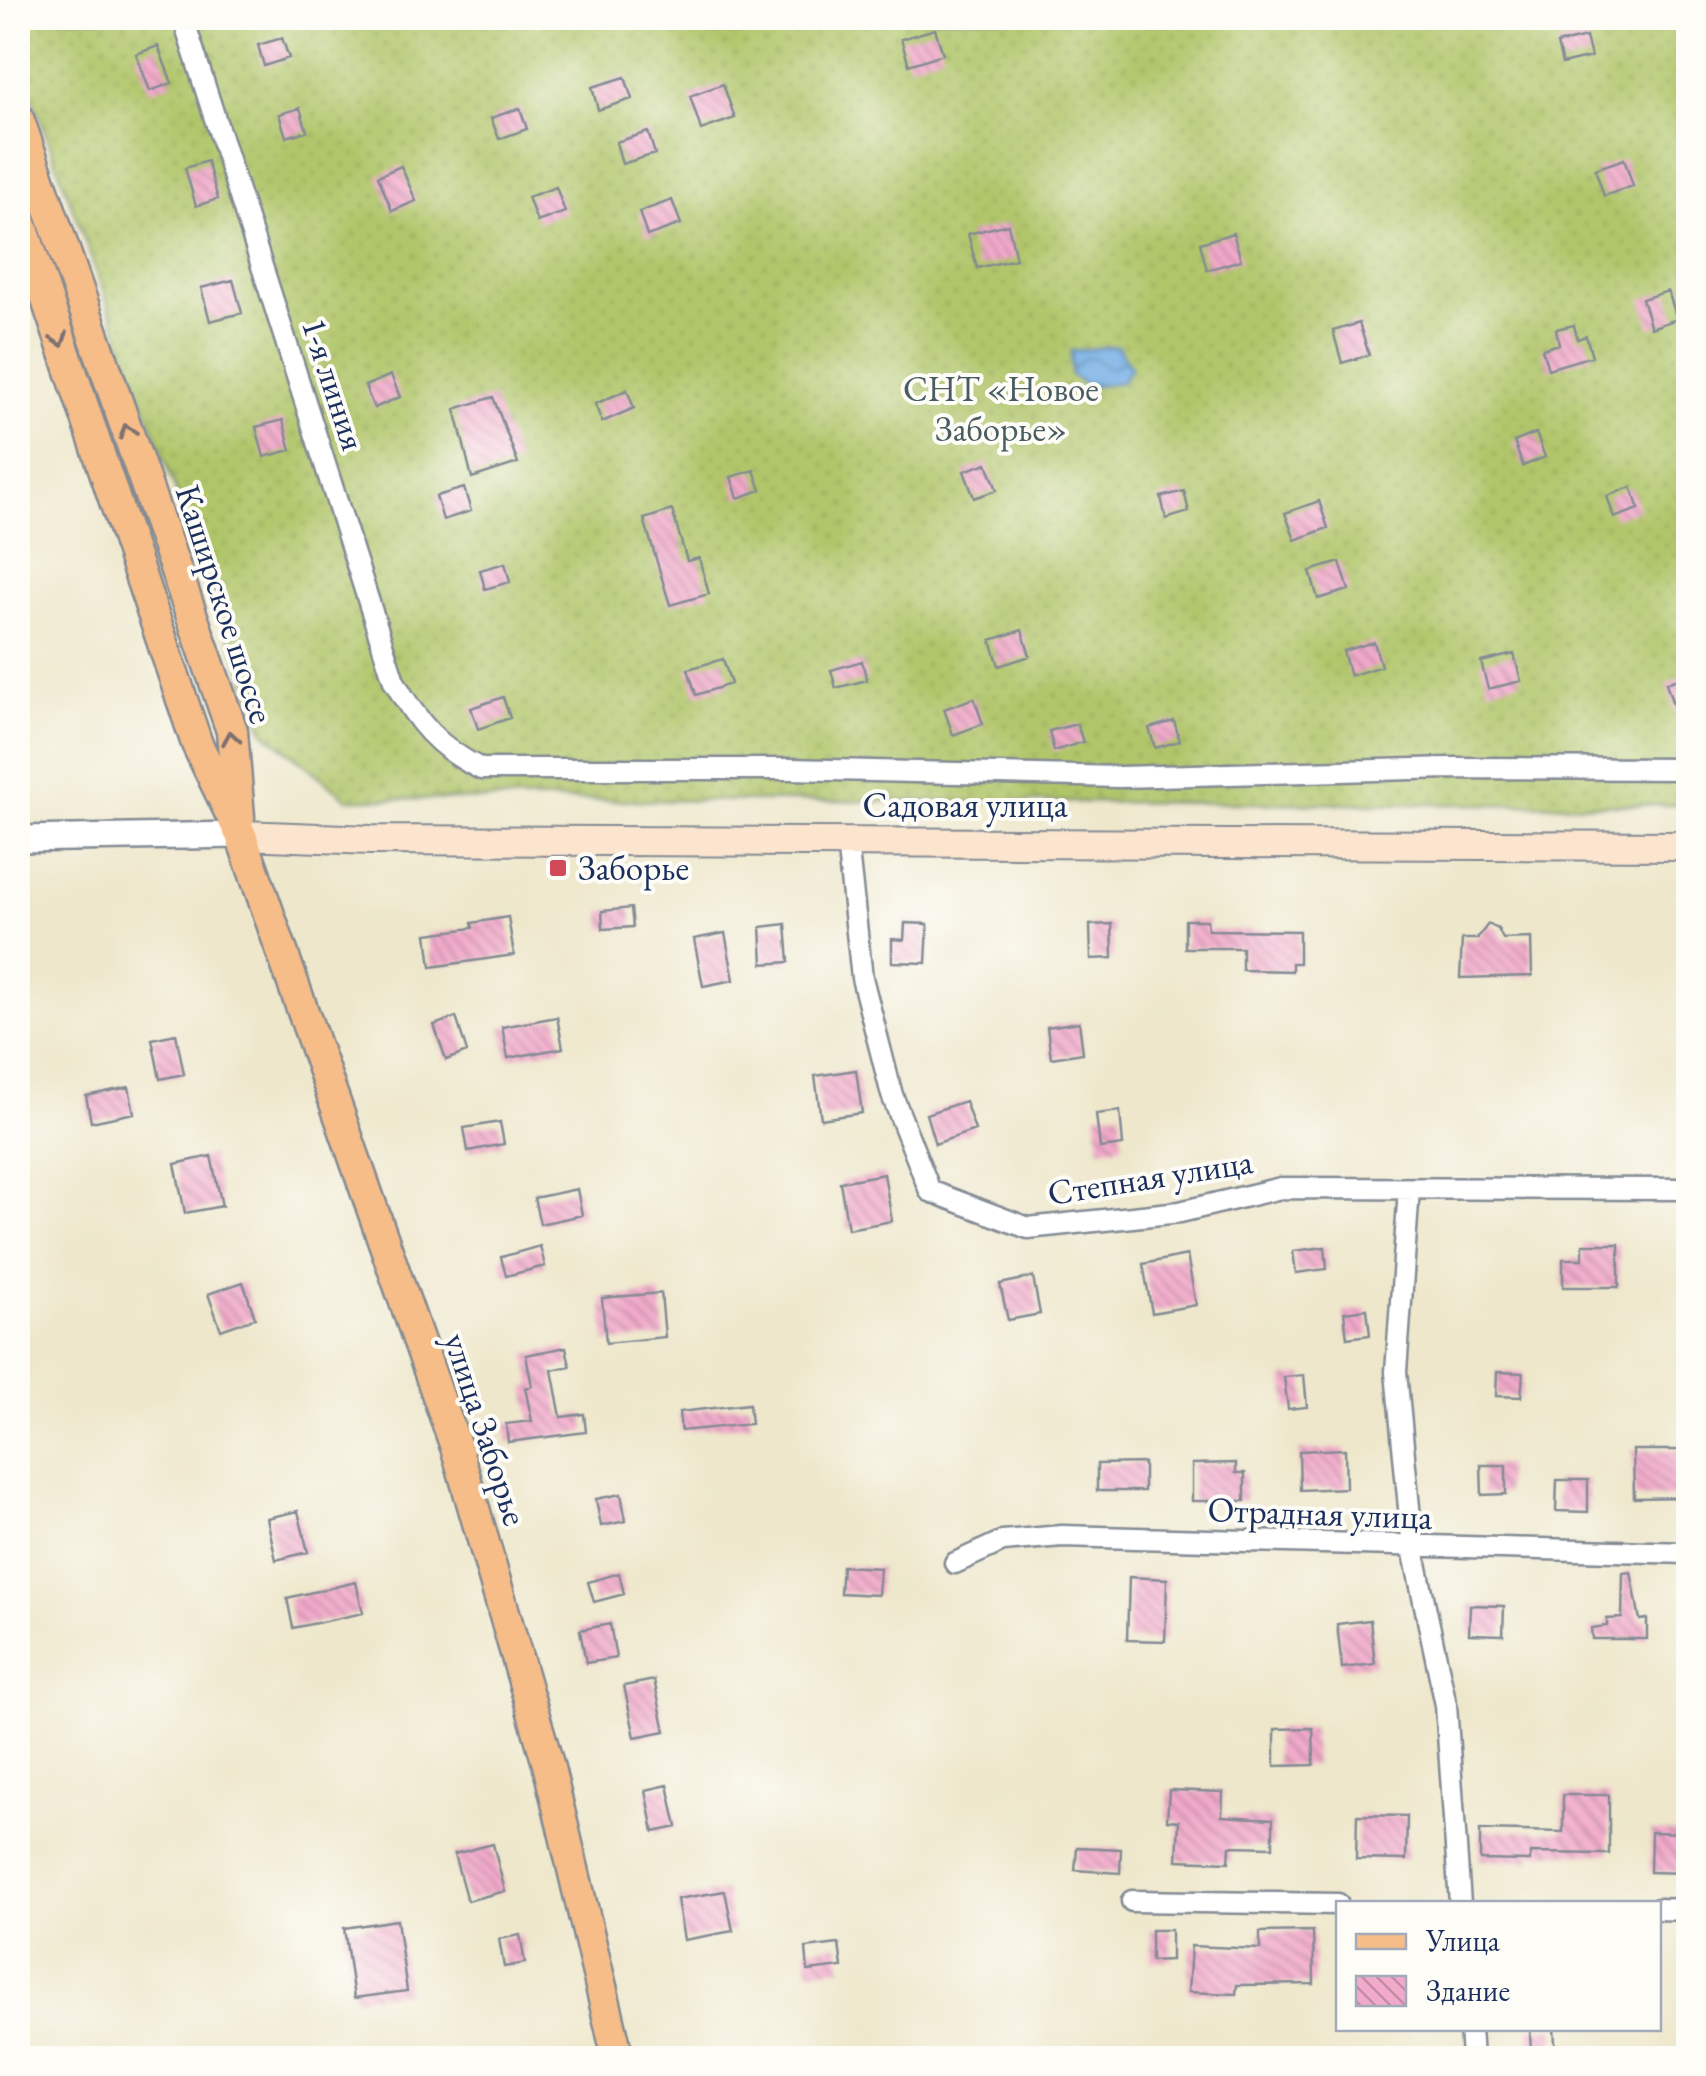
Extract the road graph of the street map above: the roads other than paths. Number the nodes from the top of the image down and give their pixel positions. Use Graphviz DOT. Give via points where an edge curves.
graph roads {
  1 [pos="183,18"];
  2 [pos="18,118"];
  3 [pos="18,214"];
  4 [pos="1688,769"];
  5 [pos="240,835"];
  6 [pos="18,839"];
  7 [pos="846,842"];
  8 [pos="1688,846"];
  9 [pos="1408,1188"];
  10 [pos="1688,1190"];
  11 [pos="1412,1549"];
  12 [pos="1688,1553"];
  13 [pos="955,1563"];
  14 [pos="1132,1901"];
  15 [pos="1460,1901"];
  16 [pos="1336,1904"];
  17 [pos="1661,1909"];
  18 [pos="1688,1910"];
  19 [pos="1470,2031"];
  20 [pos="618,2058"];
  21 [pos="1472,2058"];
  1 -- 4 [label="street, 1-я линия" via="394,680 417,722 451,754 481,769 1120,777"];
  5 -- 2 [label="main road, Каширское шоссе, one-way" via="232,731"];
  3 -- 5 [label="main road, Каширское шоссе, one-way" via="197,744"];
  5 -- 6 [label="street"];
  5 -- 7 [label="main road, Садовая улица"];
  5 -- 20 [label="main road, улица Заборье" via="457,1450 548,1764"];
  7 -- 8 [label="main road, Садовая улица"];
  7 -- 9 [label="street, Степная улица" via="862,978 892,1095 930,1192 1028,1228 1180,1212 1281,1188"];
  9 -- 10 [label="street, Степная улица"];
  9 -- 11 [label="street" via="1396,1372"];
  11 -- 12 [label="street, Отрадная улица"];
  11 -- 13 [label="street, Отрадная улица" via="1062,1536 1003,1540"];
  11 -- 15 [label="street" via="1446,1705"];
  14 -- 16 [label="street"];
  17 -- 18 [label="street"];
  19 -- 21 [label="street"];
}
